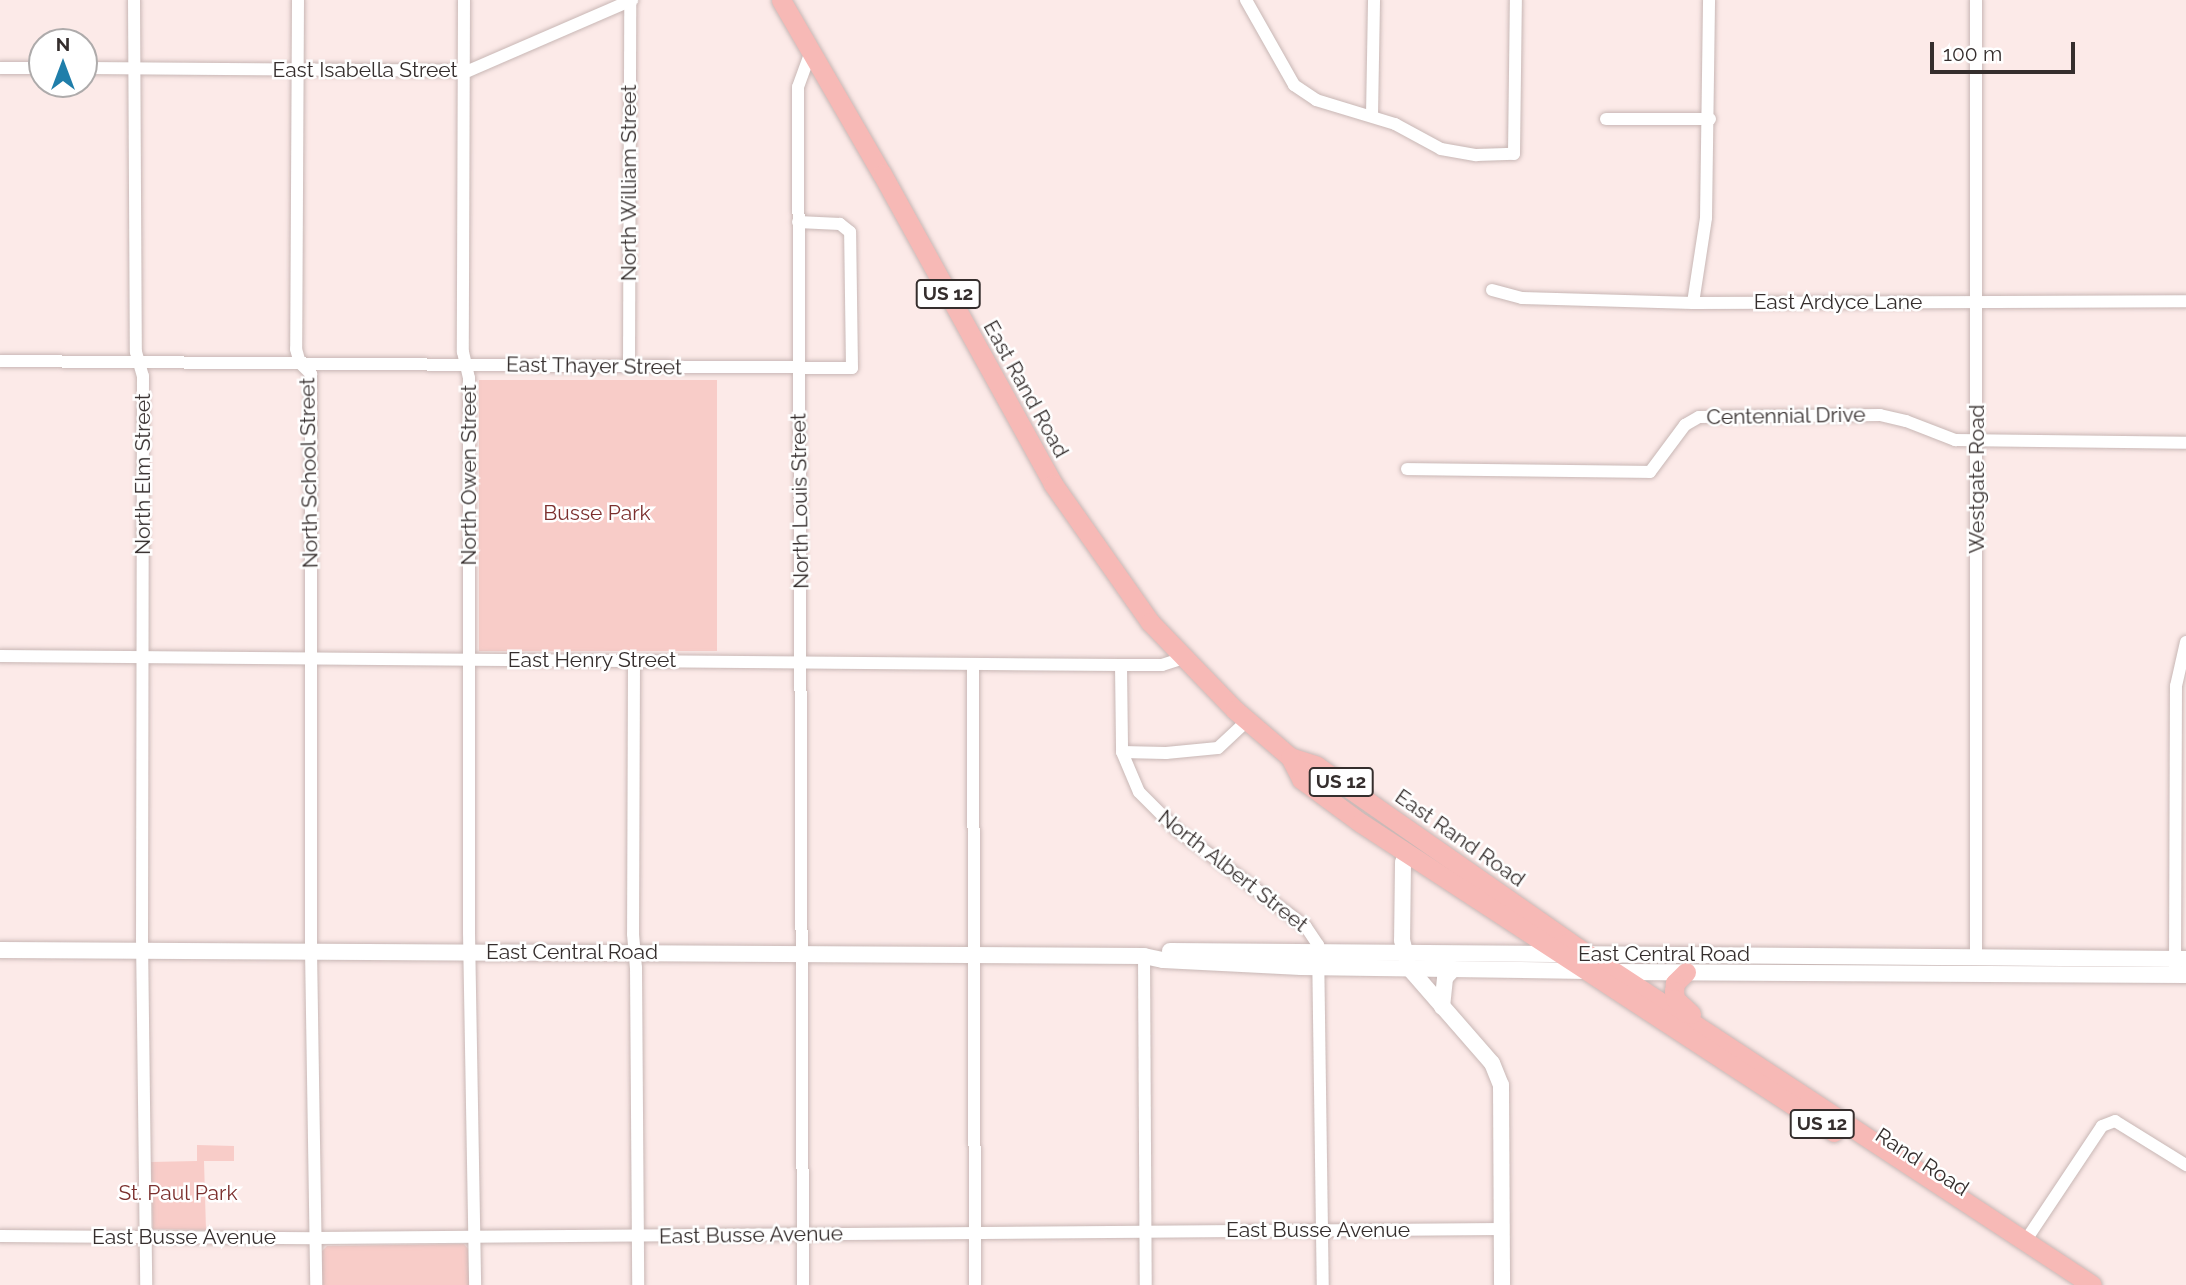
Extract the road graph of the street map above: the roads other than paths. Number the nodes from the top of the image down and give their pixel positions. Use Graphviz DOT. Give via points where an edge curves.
graph roads {
  1 [pos="134,0"];
  2 [pos="298,0"];
  3 [pos="464,0"];
  4 [pos="631,0"];
  5 [pos="781,0"];
  6 [pos="1246,0"];
  7 [pos="1374,0"];
  8 [pos="1516,0"];
  9 [pos="1709,0"];
  10 [pos="1976,0"];
  11 [pos="811,52"];
  12 [pos="0,68"];
  13 [pos="28,68"];
  14 [pos="98,68"];
  15 [pos="135,69"];
  16 [pos="298,69"];
  17 [pos="463,71"];
  18 [pos="1372,116"];
  19 [pos="1606,119"];
  20 [pos="1710,119"];
  21 [pos="798,222"];
  22 [pos="1492,290"];
  23 [pos="2186,301"];
  24 [pos="1978,302"];
  25 [pos="1693,303"];
  26 [pos="0,361"];
  27 [pos="137,362"];
  28 [pos="300,363"];
  29 [pos="466,365"];
  30 [pos="629,366"];
  31 [pos="798,368"];
  32 [pos="1977,440"];
  33 [pos="2186,443"];
  34 [pos="1407,469"];
  35 [pos="2186,642"];
  36 [pos="0,656"];
  37 [pos="142,657"];
  38 [pos="311,658"];
  39 [pos="1183,658"];
  40 [pos="468,660"];
  41 [pos="634,661"];
  42 [pos="802,662"];
  43 [pos="973,664"];
  44 [pos="1121,665"];
  45 [pos="1247,721"];
  46 [pos="1122,752"];
  47 [pos="1290,757"];
  48 [pos="1406,853"];
  49 [pos="0,950"];
  50 [pos="311,950"];
  51 [pos="143,951"];
  52 [pos="469,951"];
  53 [pos="1403,951"];
  54 [pos="635,952"];
  55 [pos="801,953"];
  56 [pos="972,955"];
  57 [pos="1144,956"];
  58 [pos="1976,957"];
  59 [pos="1320,959"];
  60 [pos="1586,963"];
  61 [pos="2181,967"];
  62 [pos="1409,968"];
  63 [pos="1453,969"];
  64 [pos="1686,972"];
  65 [pos="1442,1007"];
  66 [pos="1735,1051"];
  67 [pos="2186,1165"];
  68 [pos="1502,1229"];
  69 [pos="1146,1231"];
  70 [pos="1323,1231"];
  71 [pos="974,1232"];
  72 [pos="803,1235"];
  73 [pos="0,1236"];
  74 [pos="474,1236"];
  75 [pos="638,1236"];
  76 [pos="146,1237"];
  77 [pos="315,1238"];
  78 [pos="2026,1240"];
  79 [pos="146,1285"];
  80 [pos="316,1285"];
  81 [pos="475,1285"];
  82 [pos="638,1285"];
  83 [pos="803,1285"];
  84 [pos="975,1285"];
  85 [pos="1146,1285"];
  86 [pos="1323,1285"];
  87 [pos="1502,1285"];
  88 [pos="2070,1285"];
  89 [pos="2092,1285"];
  1 -- 15 [label="street, North Elm Street"];
  2 -- 16 [label="street, North School Street"];
  3 -- 17 [label="street, North Owen Street"];
  4 -- 17 [label="street, East Isabella Street"];
  4 -- 30 [label="street, North William Street"];
  5 -- 11 [label="main road, East Rand Road / US 12"];
  6 -- 18 [label="street" via="1294,85 1315,100"];
  7 -- 18 [label="street"];
  8 -- 18 [label="street" via="1514,154 1476,155 1441,149"];
  9 -- 20 [label="street"];
  10 -- 24 [label="street, Westgate Road"];
  11 -- 21 [label="street, North Louis Street" via="798,88"];
  11 -- 39 [label="main road, East Rand Road / US 12" via="1053,484 1150,622"];
  12 -- 13 [label="street"];
  14 -- 15 [label="street, East Isabella Street"];
  15 -- 16 [label="street, East Isabella Street"];
  15 -- 27 [label="street, North Elm Street"];
  16 -- 17 [label="street, East Isabella Street"];
  16 -- 28 [label="street, North School Street" via="296,349"];
  17 -- 29 [label="street, North Owen Street"];
  19 -- 20 [label="street"];
  20 -- 25 [label="street" via="1706,218"];
  21 -- 31 [label="street, North Louis Street"];
  21 -- 31 [label="street, East Thayer Street" via="840,224 850,232 852,368"];
  22 -- 25 [label="street, East Ardyce Lane" via="1522,298"];
  23 -- 24 [label="street, East Ardyce Lane"];
  24 -- 25 [label="street, East Ardyce Lane"];
  24 -- 32 [label="street, Westgate Road"];
  26 -- 27 [label="street, East Thayer Street"];
  27 -- 28 [label="street, East Thayer Street"];
  27 -- 37 [label="street, North Elm Street" via="144,376"];
  28 -- 29 [label="street, East Thayer Street"];
  28 -- 38 [label="street, North School Street" via="312,374"];
  29 -- 30 [label="street, East Thayer Street"];
  29 -- 40 [label="street, North Owen Street"];
  30 -- 31 [label="street, East Thayer Street"];
  31 -- 42 [label="street, North Louis Street"];
  32 -- 33 [label="street"];
  32 -- 34 [label="street, Centennial Drive" via="1944,438 1880,415 1699,417 1685,425 1650,472"];
  32 -- 58 [label="street, Westgate Road"];
  35 -- 61 [label="street" via="2176,687"];
  36 -- 37 [label="street, East Henry Street"];
  37 -- 38 [label="street, East Henry Street"];
  37 -- 51 [label="street, North Elm Street"];
  38 -- 40 [label="street, East Henry Street"];
  38 -- 50 [label="street, North School Street"];
  39 -- 44 [label="street, East Henry Street" via="1162,664"];
  39 -- 45 [label="main road, East Rand Road / US 12"];
  40 -- 41 [label="street, East Henry Street"];
  40 -- 52 [label="street, North Owen Street"];
  41 -- 42 [label="street, East Henry Street"];
  41 -- 54 [label="street"];
  42 -- 43 [label="street, East Henry Street"];
  42 -- 55 [label="street, North Louis Street"];
  43 -- 44 [label="street, East Henry Street"];
  43 -- 56 [label="street"];
  44 -- 46 [label="street, North Albert Street"];
  45 -- 46 [label="street" via="1218,748"];
  45 -- 47 [label="main road, East Rand Road / US 12"];
  46 -- 59 [label="street, North Albert Street" via="1135,786 1153,808 1306,927 1314,936"];
  47 -- 48 [label="main road, East Rand Road / US 12" via="1301,779"];
  47 -- 60 [label="main road, East Rand Road / US 12" via="1317,766"];
  48 -- 53 [label="main road"];
  48 -- 60 [label="main road, East Rand Road / US 12"];
  49 -- 51 [label="main road, East Central Road"];
  50 -- 51 [label="main road, East Central Road"];
  50 -- 52 [label="main road, East Central Road"];
  50 -- 77 [label="street, North School Street"];
  51 -- 76 [label="street, North Elm Street"];
  52 -- 54 [label="main road, East Central Road"];
  52 -- 74 [label="street, North Owen Street"];
  53 -- 59 [label="main road, East Central Road"];
  53 -- 60 [label="main road, East Central Road"];
  53 -- 62 [label="main road"];
  54 -- 55 [label="main road, East Central Road"];
  54 -- 75 [label="street"];
  55 -- 56 [label="main road, East Central Road"];
  55 -- 72 [label="street, North Louis Street"];
  56 -- 57 [label="main road, East Central Road"];
  56 -- 71 [label="street"];
  57 -- 59 [label="main road, East Central Road" via="1174,961"];
  57 -- 69 [label="street"];
  58 -- 60 [label="main road, East Central Road"];
  58 -- 61 [label="main road, East Central Road"];
  59 -- 62 [label="main road, East Central Road"];
  59 -- 70 [label="street"];
  60 -- 63 [label="main road, East Central Road"];
  60 -- 64 [label="main road, East Central Road"];
  60 -- 66 [label="main road, Rand Road / US 12"];
  60 -- 88 [label="main road, Rand Road / US 12"];
  61 -- 64 [label="main road, East Central Road"];
  62 -- 63 [label="main road, East Central Road"];
  62 -- 65 [label="main road"];
  63 -- 65 [label="main road" via="1444,980"];
  64 -- 66 [label="main road" via="1674,985 1675,999"];
  65 -- 68 [label="main road" via="1497,1072 1503,1120"];
  66 -- 89 [label="main road, Rand Road / US 12"];
  67 -- 78 [label="street" via="2115,1121 2102,1126"];
  68 -- 70 [label="street, East Busse Avenue"];
  68 -- 87 [label="main road"];
  69 -- 70 [label="street, East Busse Avenue"];
  69 -- 71 [label="street, East Busse Avenue"];
  69 -- 85 [label="street"];
  70 -- 86 [label="street"];
  71 -- 72 [label="street, East Busse Avenue"];
  71 -- 84 [label="street"];
  72 -- 75 [label="street, East Busse Avenue"];
  72 -- 83 [label="street, North Louis Street"];
  73 -- 76 [label="street, East Busse Avenue"];
  74 -- 75 [label="street, East Busse Avenue"];
  74 -- 77 [label="street, East Busse Avenue"];
  74 -- 81 [label="street, North Owen Street"];
  75 -- 82 [label="street"];
  76 -- 77 [label="street, East Busse Avenue"];
  76 -- 79 [label="street, North Elm Street"];
  77 -- 80 [label="street, North School Street"];
}
